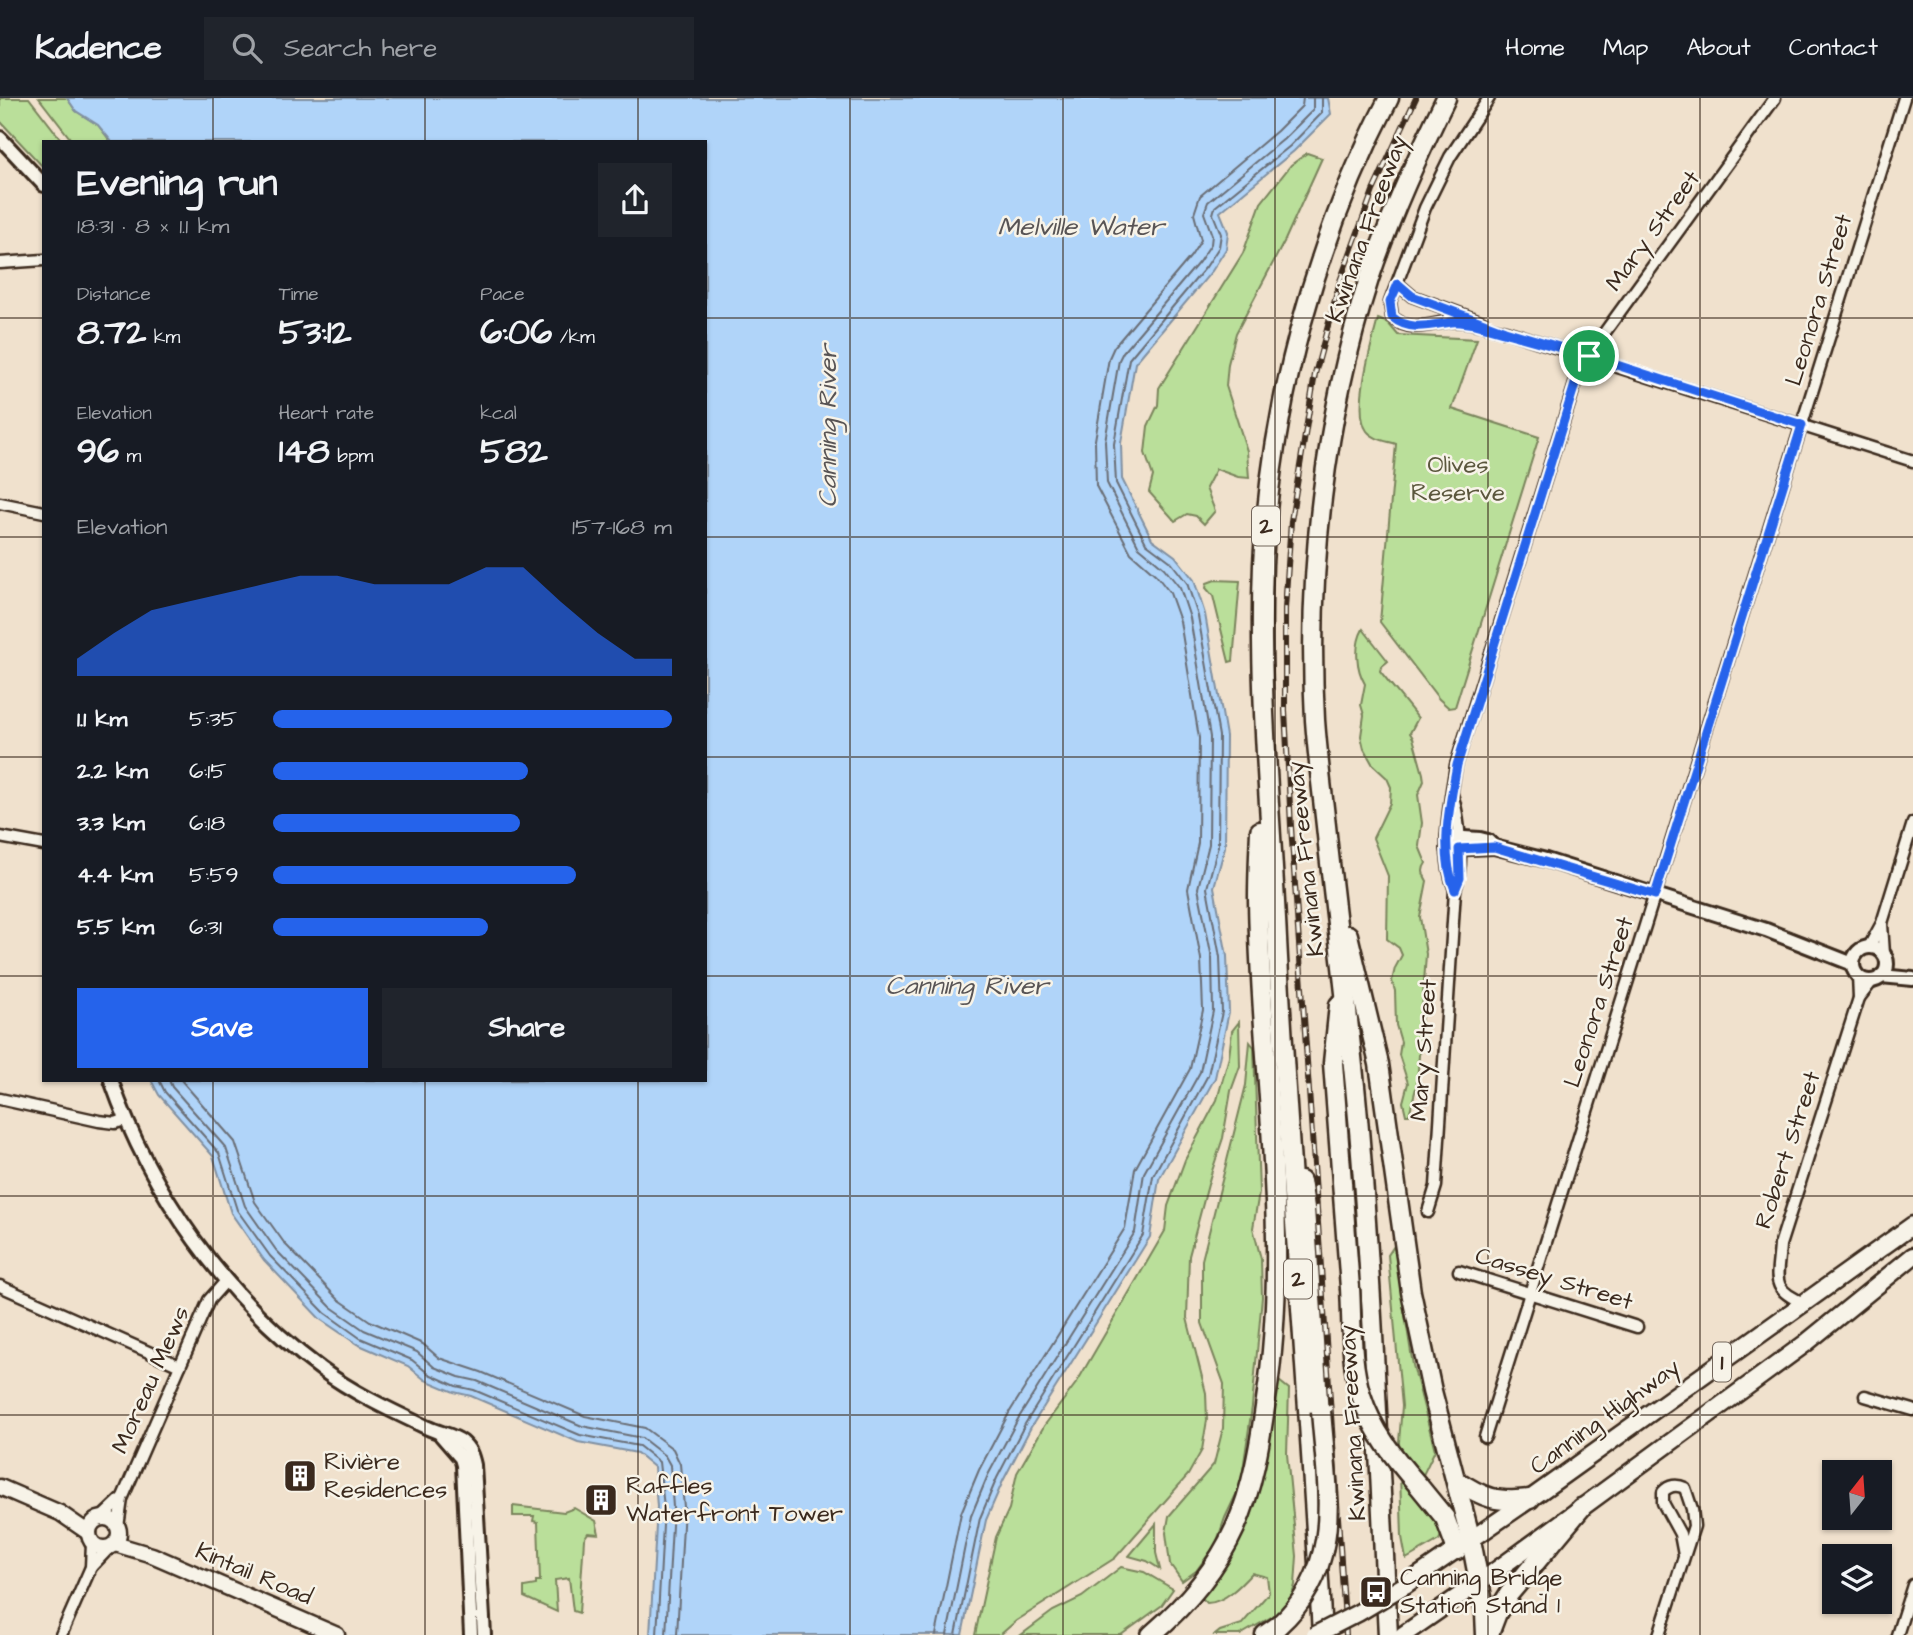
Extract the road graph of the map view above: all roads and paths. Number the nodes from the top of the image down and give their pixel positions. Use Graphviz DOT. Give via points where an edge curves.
graph roads {
  1 [pos="1389,98"];
  2 [pos="1446,98"];
  3 [pos="1489,98"];
  4 [pos="1775,98"];
  5 [pos="1904,98"];
  6 [pos="0,138"];
  7 [pos="42,183"];
  8 [pos="42,260"];
  9 [pos="0,263"];
  10 [pos="1398,284"];
  11 [pos="1505,331"];
  12 [pos="1589,356"];
  13 [pos="1802,425"];
  14 [pos="1913,461"];
  15 [pos="0,503"];
  16 [pos="42,512"];
  17 [pos="1264,699"];
  18 [pos="1913,823"];
  19 [pos="0,837"];
  20 [pos="1453,843"];
  21 [pos="42,845"];
  22 [pos="1331,867"];
  23 [pos="1655,895"];
  24 [pos="1882,923"];
  25 [pos="1859,959"];
  26 [pos="1882,969"];
  27 [pos="1343,974"];
  28 [pos="1909,978"];
  29 [pos="1859,998"];
  30 [pos="1283,1060"];
  31 [pos="112,1082"];
  32 [pos="0,1099"];
  33 [pos="125,1120"];
  34 [pos="1428,1212"];
  35 [pos="1913,1225"];
  36 [pos="1913,1256"];
  37 [pos="1459,1270"];
  38 [pos="225,1282"];
  39 [pos="0,1286"];
  40 [pos="1529,1293"];
  41 [pos="1804,1303"];
  42 [pos="1637,1327"];
  43 [pos="180,1366"];
  44 [pos="1866,1396"];
  45 [pos="1913,1410"];
  46 [pos="438,1433"];
  47 [pos="1485,1437"];
  48 [pos="1456,1480"];
  49 [pos="0,1487"];
  50 [pos="122,1499"];
  51 [pos="1530,1499"];
  52 [pos="1581,1508"];
  53 [pos="1692,1509"];
  54 [pos="1668,1511"];
  55 [pos="95,1528"];
  56 [pos="116,1538"];
  57 [pos="1464,1544"];
  58 [pos="1684,1555"];
  59 [pos="91,1567"];
  60 [pos="1479,1582"];
  61 [pos="1913,1585"];
  62 [pos="1272,1631"];
  63 [pos="1406,1633"];
  64 [pos="61,1635"];
  65 [pos="337,1635"];
  66 [pos="471,1635"];
  67 [pos="484,1635"];
  68 [pos="1151,1635"];
  69 [pos="1315,1635"];
  70 [pos="1322,1635"];
  71 [pos="1388,1635"];
  72 [pos="1487,1635"];
  73 [pos="1659,1635"];
  74 [pos="1897,1635"];
  1 -- 17 [label="highway, Kwinana Freeway / 2" via="1338,211 1284,396 1263,565"];
  2 -- 22 [label="highway, Kwinana Freeway" via="1370,277 1343,379 1326,469 1314,679"];
  3 -- 10 [label="street" via="1450,157"];
  4 -- 12 [label="street, Mary Street"];
  5 -- 13 [label="street, Leonora Street"];
  6 -- 7 [label="street"];
  8 -- 9 [label="street"];
  10 -- 11 [label="street" via="1412,296"];
  10 -- 11 [label="street" via="1390,302 1392,317 1400,324 1413,327 1455,321"];
  11 -- 12 [label="street"];
  12 -- 13 [label="street"];
  12 -- 20 [label="street, Mary Street" via="1581,365 1457,765 1448,808"];
  13 -- 14 [label="street"];
  13 -- 23 [label="street, Leonora Street"];
  15 -- 16 [label="street"];
  17 -- 30 [label="highway, Kwinana Freeway / 2"];
  17 -- 68 [label="highway" via="1258,899 1275,1195 1271,1372 1251,1480 1235,1527 1194,1593"];
  18 -- 24 [label="street"];
  19 -- 21 [label="street"];
  20 -- 23 [label="street" via="1488,841 1494,847"];
  20 -- 34 [label="street, Mary Street" via="1460,878 1455,890 1436,1186"];
  22 -- 27 [label="highway, Kwinana Freeway"];
  22 -- 48 [label="highway" via="1379,1064 1411,1292"];
  23 -- 25 [label="street"];
  23 -- 40 [label="street, Leonora Street"];
  24 -- 25 [label="street"];
  24 -- 26 [label="street"];
  25 -- 26 [label="street" via="1863,979"];
  25 -- 26 [label="street" via="1875,947"];
  25 -- 29 [label="street, Robert Street"];
  26 -- 28 [label="street"];
  26 -- 29 [label="street, Robert Street"];
  27 -- 57 [label="highway, bridge" via="1333,1063 1360,1394 1385,1445"];
  27 -- 71 [label="highway, Kwinana Freeway" via="1370,1261"];
  29 -- 41 [label="street, Robert Street" via="1780,1245 1780,1287 1783,1294"];
  30 -- 62 [label="highway, bridge" via="1309,1232 1328,1524 1315,1580"];
  30 -- 70 [label="highway, Kwinana Freeway / 2"];
  31 -- 33 [label="street"];
  32 -- 33 [label="street" via="99,1121"];
  33 -- 38 [label="street" via="194,1241"];
  35 -- 41 [label="highway, Canning Highway / 1"];
  36 -- 52 [label="highway, 1" via="1806,1343"];
  37 -- 40 [label="street, Cassey Street"];
  38 -- 43 [label="street, Moreau Mews" via="209,1300"];
  38 -- 46 [label="street" via="281,1338 323,1371"];
  39 -- 43 [label="street"];
  40 -- 42 [label="street, Cassey Street"];
  40 -- 47 [label="street, Leonora Street"];
  41 -- 51 [label="highway, Canning Highway / 1"];
  43 -- 50 [label="street, Moreau Mews"];
  44 -- 45 [label="street"];
  46 -- 66 [label="street" via="463,1465"];
  46 -- 67 [label="street" via="460,1440 474,1465"];
  48 -- 51 [label="highway" via="1493,1500"];
  48 -- 57 [label="highway"];
  49 -- 55 [label="main road"];
  50 -- 55 [label="street, Moreau Mews"];
  50 -- 56 [label="street, Moreau Mews"];
  51 -- 57 [label="highway, Canning Highway / 1"];
  52 -- 60 [label="highway"];
  52 -- 72 [label="highway, 1" via="1508,1594"];
  53 -- 54 [label="street" via="1684,1517"];
  53 -- 54 [label="street" via="1680,1485 1663,1492"];
  53 -- 58 [label="street" via="1694,1526"];
  54 -- 58 [label="street"];
  55 -- 56 [label="main road" via="111,1520"];
  55 -- 56 [label="main road" via="100,1548"];
  55 -- 59 [label="street"];
  56 -- 59 [label="street"];
  56 -- 65 [label="main road, Kintail Road"];
  57 -- 60 [label="highway"];
  57 -- 69 [label="highway, Canning Highway / 1, bridge" via="1405,1585"];
  58 -- 73 [label="street"];
  59 -- 64 [label="street"];
  60 -- 63 [label="highway"];
  60 -- 72 [label="highway"];
  61 -- 74 [label="street"];
}
